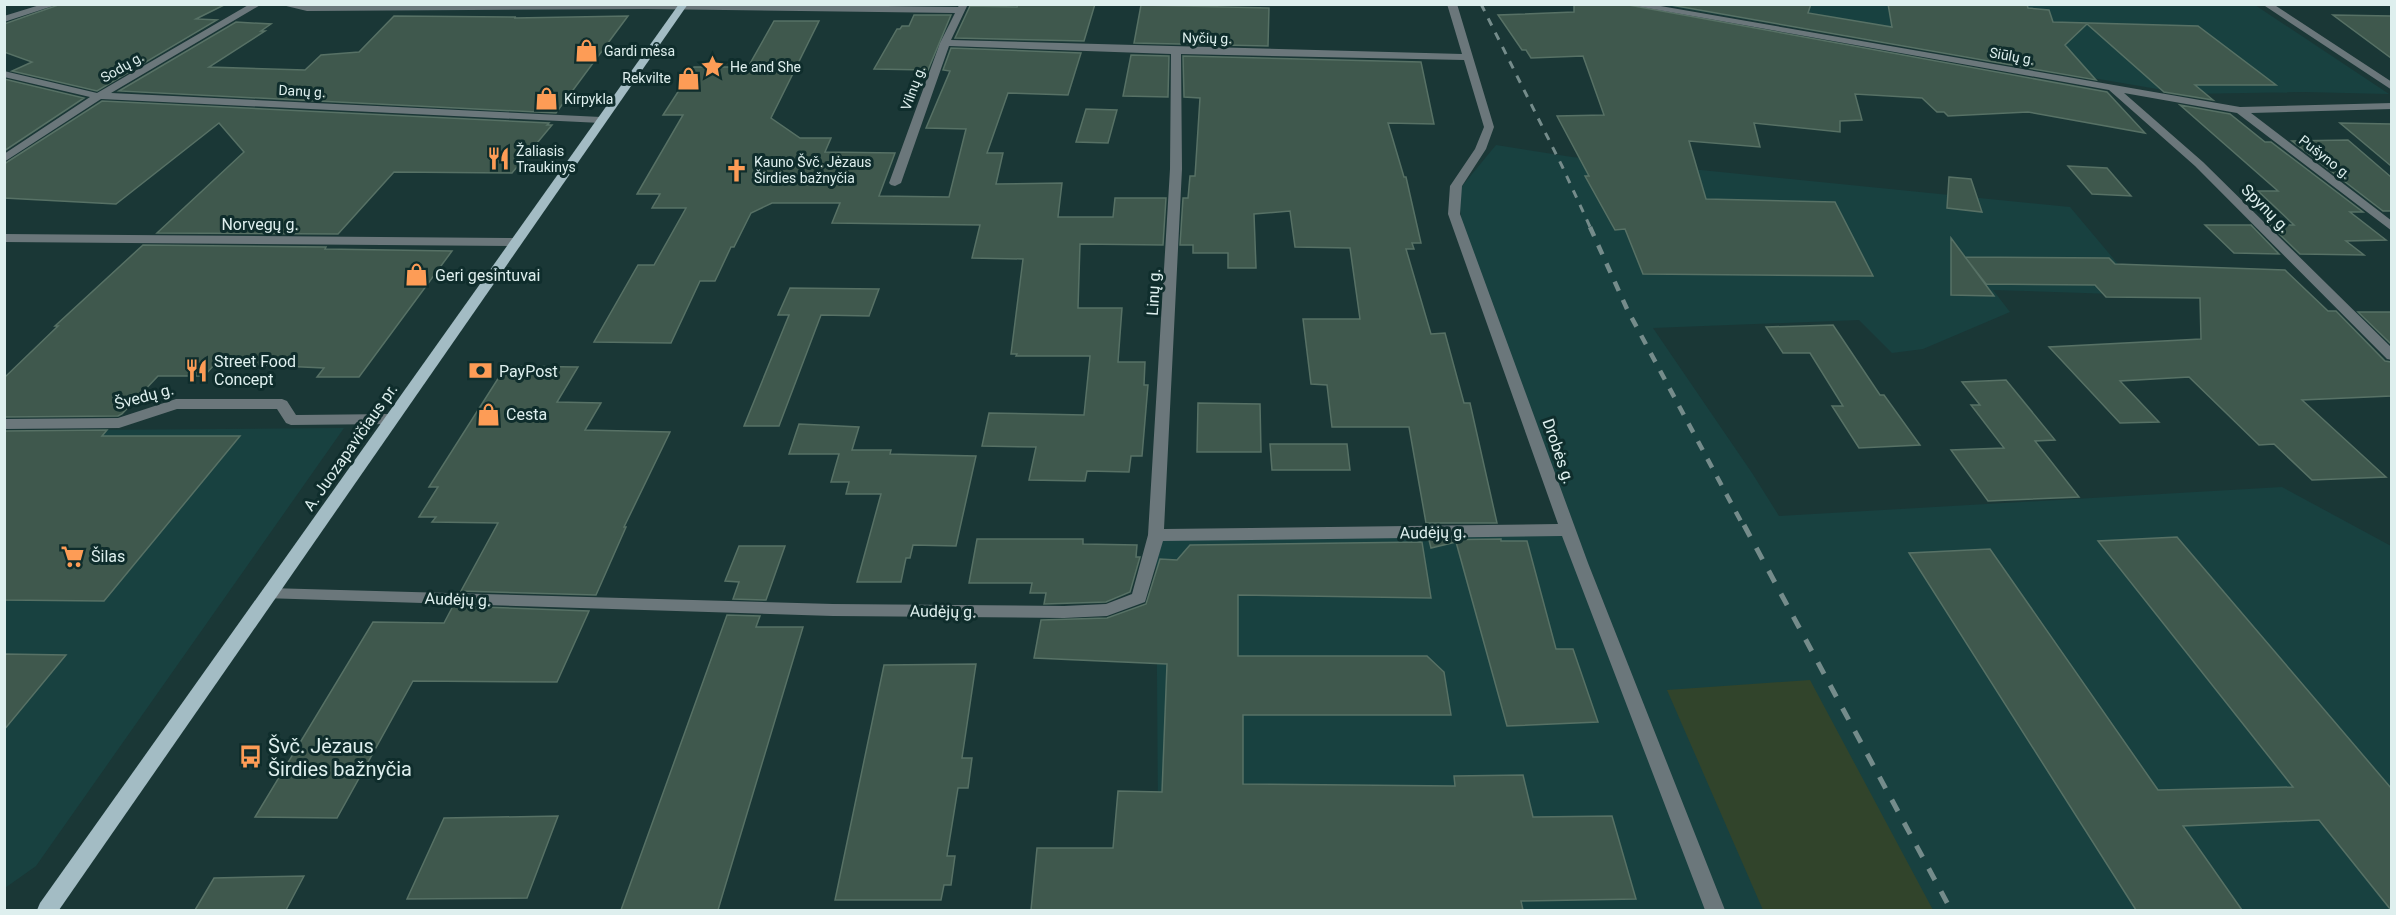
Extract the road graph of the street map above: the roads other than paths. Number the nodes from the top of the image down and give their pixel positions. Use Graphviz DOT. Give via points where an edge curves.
graph roads {
  1 [pos="55,4"];
  2 [pos="258,4"];
  3 [pos="282,4"];
  4 [pos="1452,4"];
  5 [pos="1629,4"];
  6 [pos="2266,4"];
  7 [pos="683,6"];
  8 [pos="963,8"];
  9 [pos="4,19"];
  10 [pos="945,43"];
  11 [pos="1176,51"];
  12 [pos="1469,57"];
  13 [pos="4,74"];
  14 [pos="2391,87"];
  15 [pos="2113,88"];
  16 [pos="99,96"];
  17 [pos="2391,106"];
  18 [pos="2240,110"];
  19 [pos="601,120"];
  20 [pos="4,159"];
  21 [pos="895,183"];
  22 [pos="2391,227"];
  23 [pos="4,238"];
  24 [pos="516,242"];
  25 [pos="2391,356"];
  26 [pos="392,419"];
  27 [pos="4,424"];
  28 [pos="1568,530"];
  29 [pos="1156,535"];
  30 [pos="269,594"];
  31 [pos="47,910"];
  32 [pos="1715,910"];
  1 -- 9 [label="street"];
  2 -- 16 [label="street, Sodų g."];
  3 -- 7 [label="street" via="307,8"];
  4 -- 12 [label="street, Drobės g."];
  5 -- 15 [label="street, Siūlų g."];
  6 -- 14 [label="street"];
  7 -- 8 [label="street"];
  7 -- 19 [label="main road, A. Juozapavičiaus pr."];
  8 -- 10 [label="street, Vilnų g."];
  10 -- 11 [label="street, Nyčių g."];
  10 -- 21 [label="street, Vilnų g."];
  11 -- 12 [label="street, Nyčių g."];
  11 -- 29 [label="street, Linų g." via="1176,169"];
  12 -- 28 [label="street, Drobės g." via="1489,127 1487,140 1455,184 1454,214"];
  13 -- 16 [label="street, Danų g."];
  15 -- 18 [label="street, Siūlų g."];
  15 -- 25 [label="street, Spynų g." via="2199,164"];
  16 -- 19 [label="street, Danų g."];
  16 -- 20 [label="street, Sodų g."];
  17 -- 18 [label="street, Siūlų g."];
  18 -- 22 [label="street, Pušyno g."];
  19 -- 24 [label="main road, A. Juozapavičiaus pr."];
  23 -- 24 [label="street, Norvegų g."];
  24 -- 26 [label="main road, A. Juozapavičiaus pr."];
  26 -- 27 [label="street, Švedų g." via="291,420 282,404 176,404 119,423"];
  26 -- 30 [label="main road, A. Juozapavičiaus pr."];
  28 -- 29 [label="street, Audėjų g."];
  28 -- 32 [label="street, Drobės g."];
  29 -- 30 [label="street, Audėjų g." via="1139,598 1107,610 833,610"];
  30 -- 31 [label="main road, A. Juozapavičiaus pr."];
}
